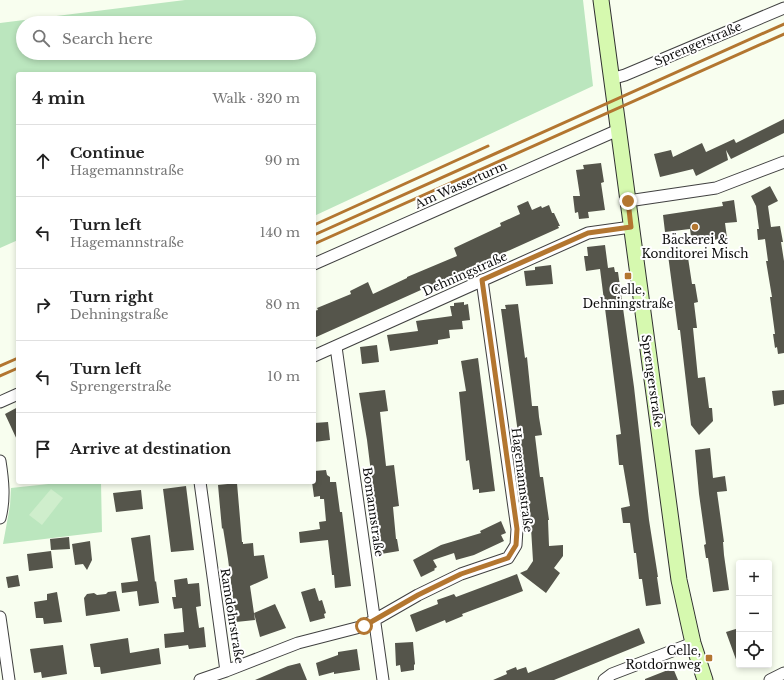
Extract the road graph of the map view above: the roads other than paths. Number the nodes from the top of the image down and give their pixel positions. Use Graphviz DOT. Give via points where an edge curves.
graph roads {
  1 [pos="601,0"];
  2 [pos="784,8"];
  3 [pos="611,79"];
  4 [pos="618,130"];
  5 [pos="784,162"];
  6 [pos="628,201"];
  7 [pos="631,227"];
  8 [pos="316,263"];
  9 [pos="482,280"];
  10 [pos="336,347"];
  11 [pos="316,355"];
  12 [pos="16,395"];
  13 [pos="0,402"];
  14 [pos="0,461"];
  15 [pos="200,484"];
  16 [pos="0,518"];
  17 [pos="0,617"];
  18 [pos="375,620"];
  19 [pos="693,643"];
  20 [pos="226,671"];
  21 [pos="784,673"];
  22 [pos="9,680"];
  23 [pos="200,680"];
  24 [pos="383,680"];
  25 [pos="604,680"];
  26 [pos="705,680"];
  27 [pos="770,680"];
  1 -- 3 [label="street, Sprengerstraße"];
  2 -- 3 [label="street, Sprengerstraße"];
  3 -- 4 [label="street, Sprengerstraße"];
  4 -- 6 [label="street, Sprengerstraße"];
  4 -- 8 [label="street, Am Wasserturm"];
  5 -- 6 [label="street" via="716,188"];
  6 -- 7 [label="street, Sprengerstraße"];
  7 -- 9 [label="street, Dehningstraße" via="588,233"];
  7 -- 19 [label="street, Sprengerstraße" via="679,580"];
  9 -- 10 [label="street, Dehningstraße"];
  9 -- 18 [label="street, Hagemannstraße" via="517,529 516,545 508,558 461,574"];
  10 -- 11 [label="street, Dehningstraße"];
  10 -- 18 [label="street, Bomannstraße"];
  12 -- 13 [label="street"];
  14 -- 16 [label="street" via="3,478 3,506"];
  15 -- 20 [label="street, Ramdohrstraße"];
  17 -- 22 [label="street"];
  18 -- 20 [label="street, Ramdohrstraße" via="364,626 298,643"];
  18 -- 24 [label="street, Bomannstraße"];
  19 -- 25 [label="street" via="612,674"];
  19 -- 26 [label="street, Sprengerstraße"];
  20 -- 23 [label="street"];
  21 -- 27 [label="street"];
}
